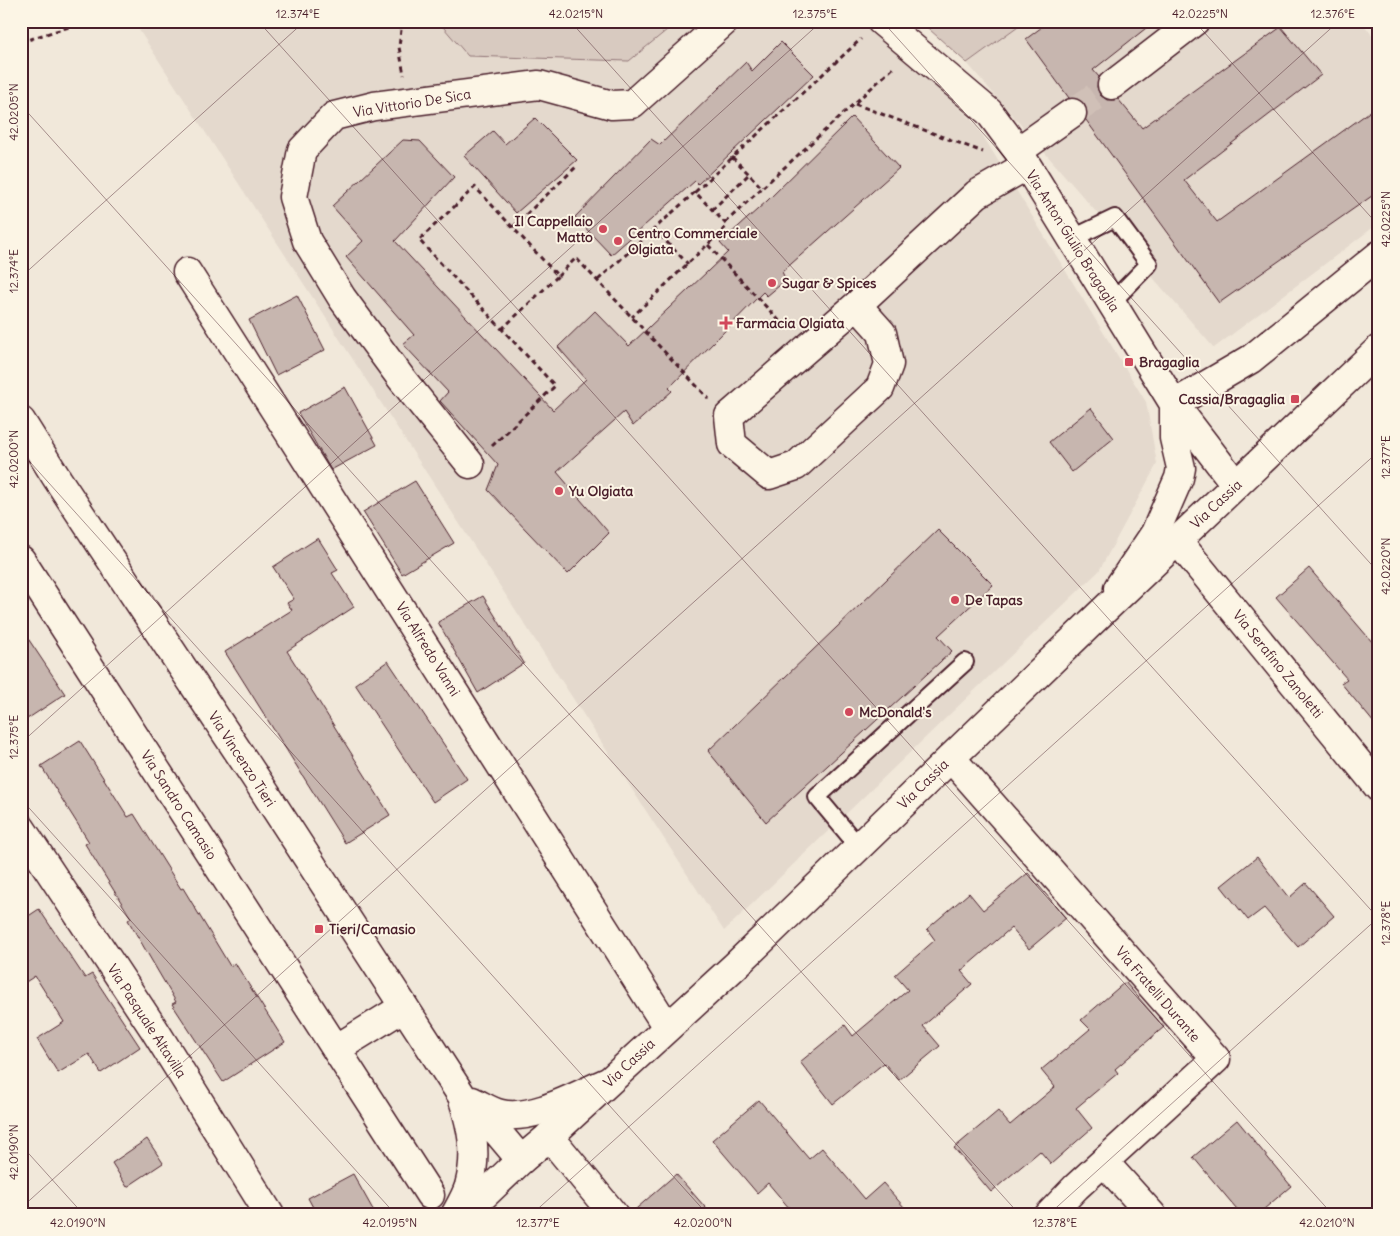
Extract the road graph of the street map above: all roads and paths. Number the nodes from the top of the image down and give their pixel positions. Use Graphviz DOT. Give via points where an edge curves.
graph roads {
  1 [pos="89,21"];
  2 [pos="402,21"];
  3 [pos="725,21"];
  4 [pos="1195,21"];
  5 [pos="873,28"];
  6 [pos="21,43"];
  7 [pos="913,49"];
  8 [pos="1112,85"];
  9 [pos="410,101"];
  10 [pos="855,104"];
  11 [pos="1072,113"];
  12 [pos="732,157"];
  13 [pos="1022,159"];
  14 [pos="576,167"];
  15 [pos="749,174"];
  16 [pos="1002,179"];
  17 [pos="762,188"];
  18 [pos="695,192"];
  19 [pos="712,210"];
  20 [pos="725,223"];
  21 [pos="513,227"];
  22 [pos="654,229"];
  23 [pos="1071,239"];
  24 [pos="708,245"];
  25 [pos="1379,255"];
  26 [pos="688,264"];
  27 [pos="188,272"];
  28 [pos="558,276"];
  29 [pos="598,280"];
  30 [pos="1111,303"];
  31 [pos="857,305"];
  32 [pos="632,317"];
  33 [pos="502,328"];
  34 [pos="806,349"];
  35 [pos="1379,349"];
  36 [pos="1174,404"];
  37 [pos="729,416"];
  38 [pos="21,421"];
  39 [pos="470,464"];
  40 [pos="1236,485"];
  41 [pos="1177,540"];
  42 [pos="21,560"];
  43 [pos="1099,615"];
  44 [pos="965,662"];
  45 [pos="950,758"];
  46 [pos="1379,788"];
  47 [pos="21,828"];
  48 [pos="858,846"];
  49 [pos="404,1007"];
  50 [pos="667,1027"];
  51 [pos="336,1049"];
  52 [pos="608,1081"];
  53 [pos="462,1096"];
  54 [pos="470,1124"];
  55 [pos="549,1136"];
  56 [pos="1104,1162"];
  57 [pos="515,1165"];
  58 [pos="430,1195"];
  59 [pos="270,1215"];
  60 [pos="455,1215"];
  61 [pos="463,1215"];
  62 [pos="614,1215"];
  63 [pos="1050,1215"];
  64 [pos="1152,1215"];
  1 -- 6 [label="path"];
  2 -- 9 [label="path" via="399,47"];
  3 -- 9 [label="street, Via Vittorio De Sica" via="632,104 612,105 539,85"];
  4 -- 8 [label="street"];
  5 -- 7 [label="street, Via Anton Giulio Bragaglia"];
  5 -- 12 [label="path"];
  7 -- 10 [label="path"];
  7 -- 13 [label="street, Via Anton Giulio Bragaglia" via="989,112"];
  9 -- 39 [label="street, Via Vittorio De Sica" via="334,116 302,150 293,197 307,241 342,298"];
  10 -- 16 [label="path" via="995,157"];
  10 -- 17 [label="path"];
  11 -- 13 [label="street"];
  12 -- 15 [label="path"];
  12 -- 18 [label="path"];
  13 -- 16 [label="street"];
  13 -- 23 [label="street, Via Anton Giulio Bragaglia"];
  14 -- 21 [label="path"];
  15 -- 17 [label="path"];
  15 -- 19 [label="path"];
  16 -- 31 [label="street" via="977,194"];
  17 -- 20 [label="path"];
  18 -- 19 [label="path"];
  18 -- 22 [label="path"];
  19 -- 20 [label="path"];
  20 -- 24 [label="path" via="727,226"];
  21 -- 28 [label="path"];
  21 -- 33 [label="path" via="475,187 419,240"];
  22 -- 26 [label="path"];
  22 -- 29 [label="path"];
  23 -- 30 [label="street, Via Anton Giulio Bragaglia"];
  23 -- 30 [label="lane" via="1114,218 1149,264"];
  24 -- 26 [label="path"];
  24 -- 34 [label="path"];
  25 -- 36 [label="street" via="1251,358"];
  26 -- 32 [label="path"];
  27 -- 50 [label="street, Via Alfredo Vanni"];
  28 -- 29 [label="path" via="576,258"];
  28 -- 33 [label="path"];
  29 -- 32 [label="path"];
  30 -- 36 [label="street, Via Anton Giulio Bragaglia"];
  31 -- 34 [label="street"];
  31 -- 37 [label="street" via="882,333 889,364 880,388 796,466 769,475 732,444"];
  32 -- 37 [label="path" via="704,395"];
  33 -- 39 [label="path" via="555,386"];
  34 -- 37 [label="street"];
  35 -- 40 [label="street, Via Cassia"];
  36 -- 40 [label="street, Via Anton Giulio Bragaglia"];
  36 -- 43 [label="street" via="1174,438 1181,468 1176,486 1141,556"];
  38 -- 49 [label="street, Via Vincenzo Tieri"];
  40 -- 41 [label="street, Via Cassia"];
  41 -- 43 [label="street, Via Cassia"];
  41 -- 46 [label="street, Via Serafino Zanoletti"];
  42 -- 51 [label="street, Via Sandro Camasio"];
  43 -- 45 [label="street, Via Cassia"];
  44 -- 48 [label="lane" via="817,797"];
  45 -- 48 [label="street, Via Cassia"];
  45 -- 56 [label="street, Via Fratelli Durante" via="1216,1059"];
  47 -- 59 [label="street, Via Pasquale Altavilla" via="154,1029"];
  48 -- 50 [label="street, Via Cassia"];
  49 -- 51 [label="street"];
  49 -- 53 [label="street, Via Vincenzo Tieri"];
  50 -- 52 [label="street, Via Cassia"];
  51 -- 58 [label="street, Via Sandro Camasio"];
  52 -- 53 [label="street" via="526,1115 501,1114"];
  52 -- 55 [label="street, Via Cassia"];
  53 -- 54 [label="street, Via Vincenzo Tieri"];
  53 -- 57 [label="street, Via Vincenzo Tieri" via="489,1122"];
  54 -- 57 [label="street, Via Vincenzo Tieri" via="490,1150"];
  54 -- 60 [label="street, Via Vincenzo Tieri" via="474,1159 468,1188"];
  55 -- 57 [label="street, Via Cassia"];
  55 -- 62 [label="street"];
  56 -- 63 [label="street, Via Fratelli Durante"];
  56 -- 64 [label="street"];
  57 -- 61 [label="street, Via Cassia"];
}
